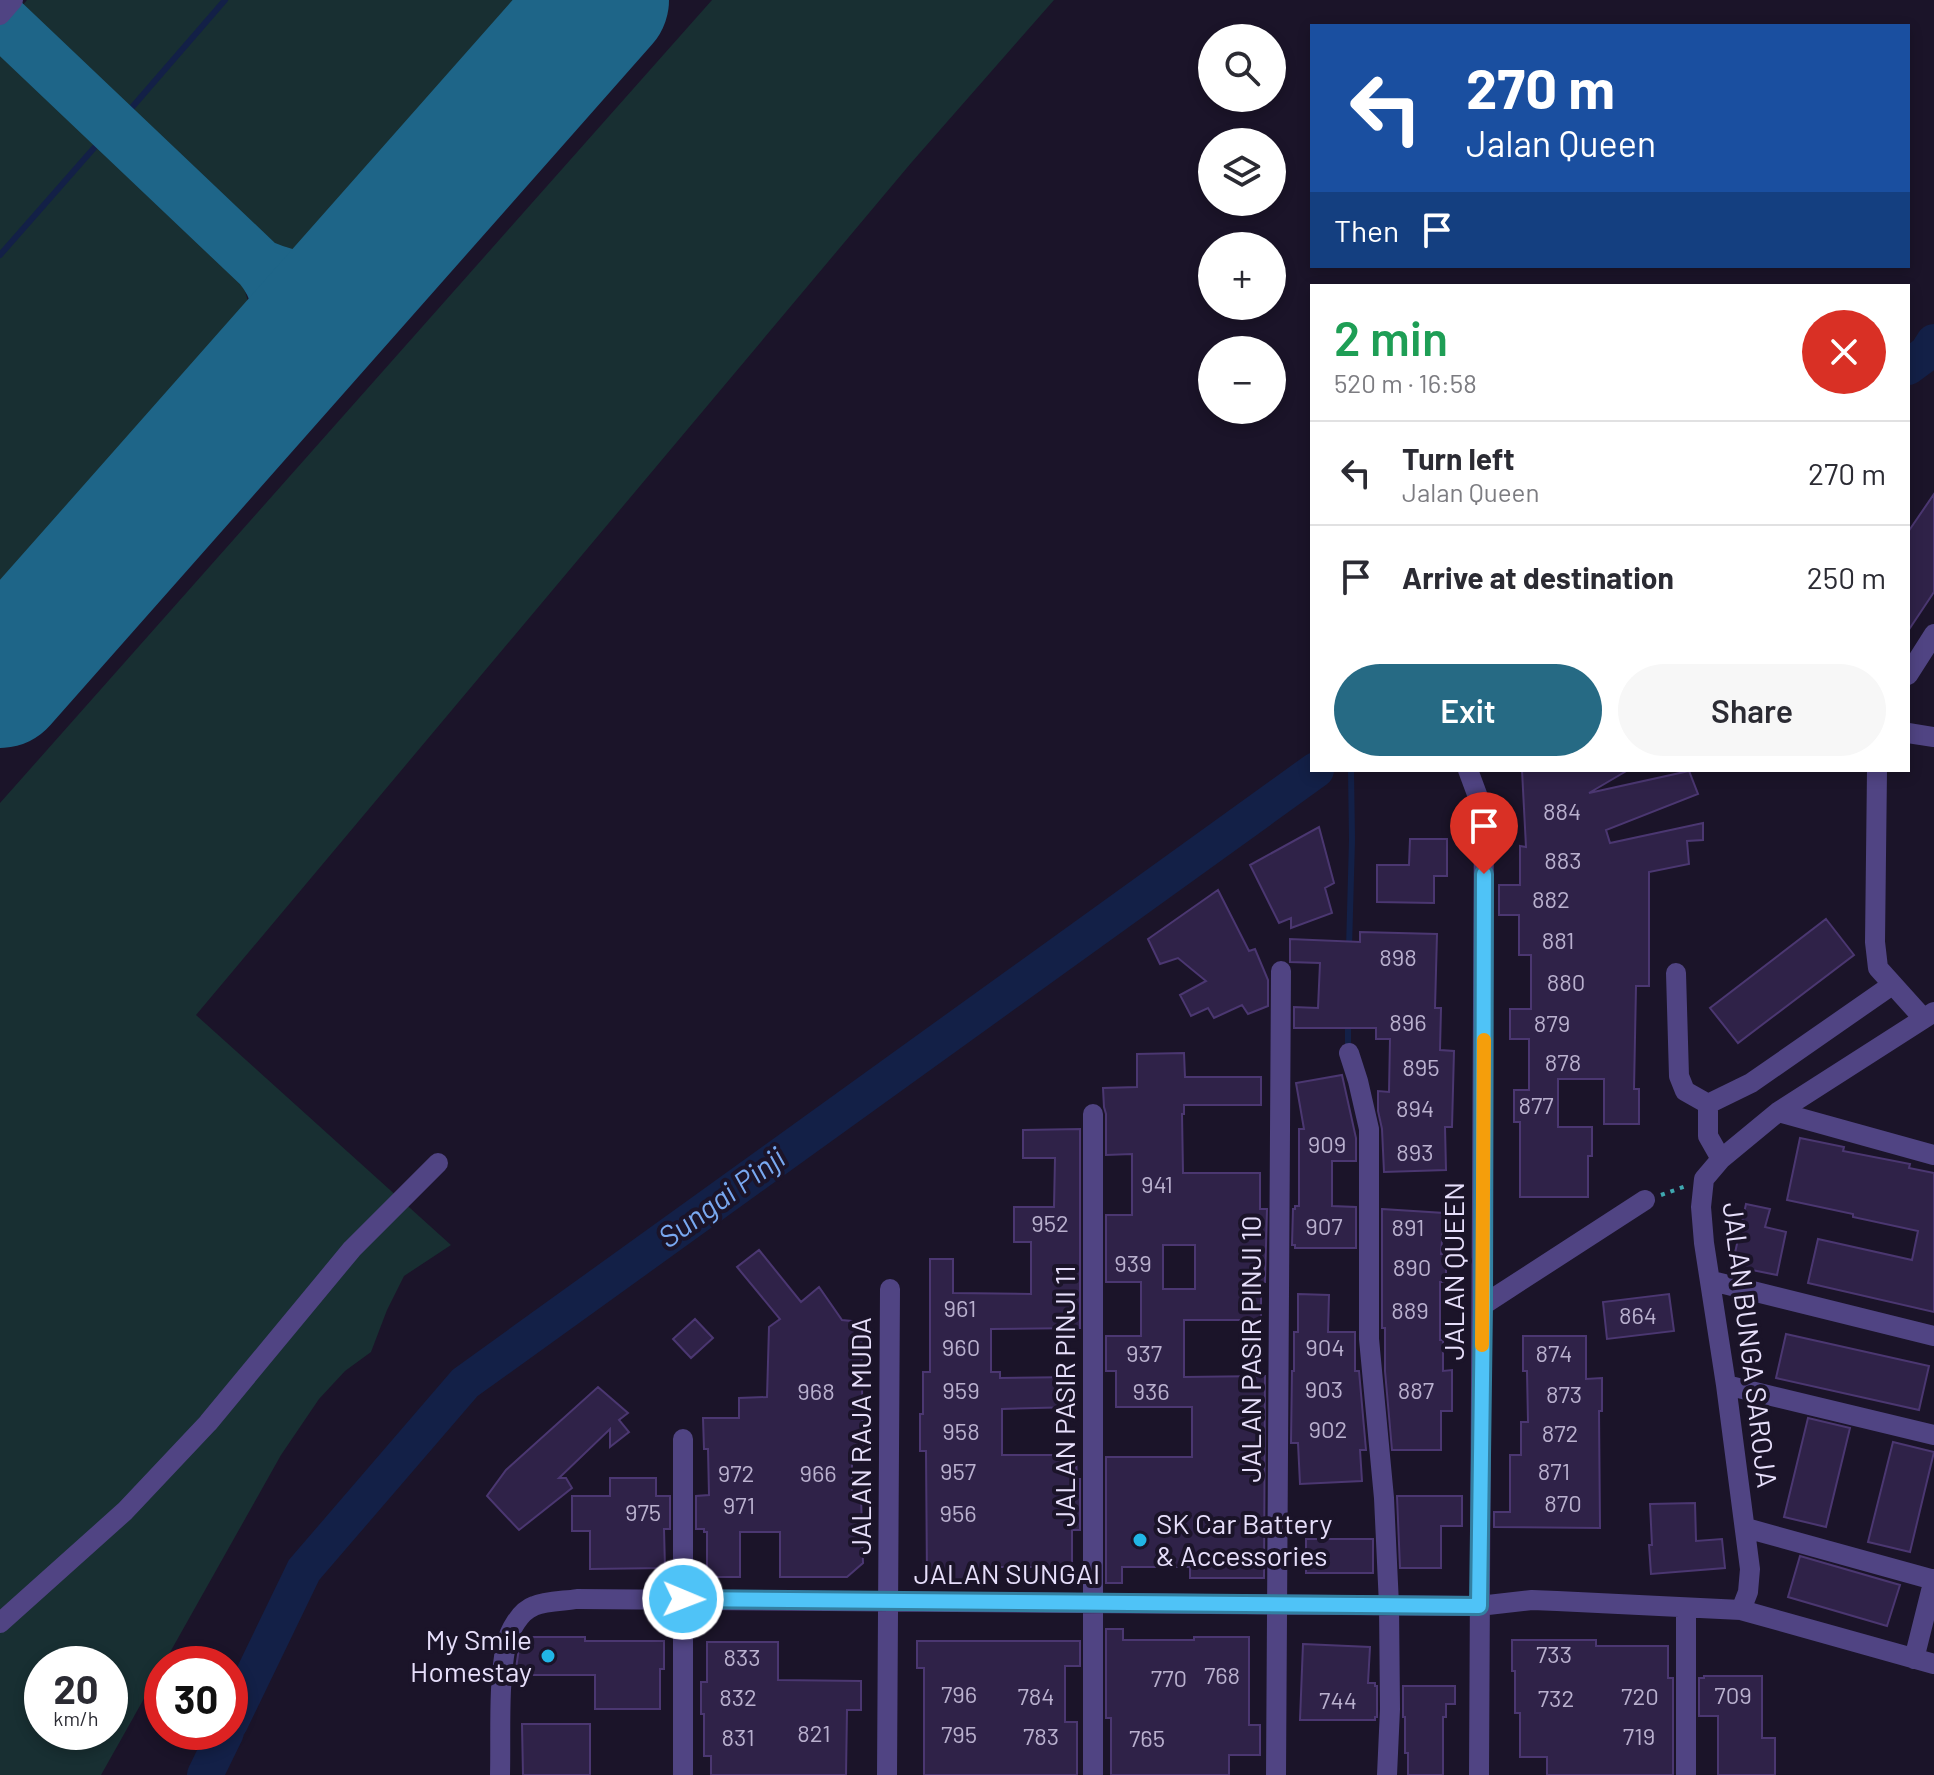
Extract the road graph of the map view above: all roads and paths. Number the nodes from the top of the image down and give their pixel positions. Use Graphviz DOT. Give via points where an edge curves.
graph roads {
  1 [pos="13,0"];
  2 [pos="0,15"];
  3 [pos="1932,639"];
  4 [pos="1910,672"];
  5 [pos="1910,733"];
  6 [pos="1934,737"];
  7 [pos="1469,772"];
  8 [pos="1877,772"];
  9 [pos="1281,971"];
  10 [pos="1676,973"];
  11 [pos="1892,985"];
  12 [pos="1929,1015"];
  13 [pos="1349,1053"];
  14 [pos="1708,1104"];
  15 [pos="1778,1112"];
  16 [pos="1093,1114"];
  17 [pos="1934,1155"];
  18 [pos="1721,1159"];
  19 [pos="438,1163"];
  20 [pos="1704,1179"];
  21 [pos="1645,1200"];
  22 [pos="1712,1281"];
  23 [pos="890,1289"];
  24 [pos="1483,1305"];
  25 [pos="1934,1336"];
  26 [pos="1726,1385"];
  27 [pos="1934,1435"];
  28 [pos="683,1439"];
  29 [pos="1746,1528"];
  30 [pos="1934,1579"];
  31 [pos="683,1599"];
  32 [pos="888,1601"];
  33 [pos="1092,1603"];
  34 [pos="1277,1604"];
  35 [pos="1389,1605"];
  36 [pos="1479,1606"];
  37 [pos="1686,1608"];
  38 [pos="1741,1610"];
  39 [pos="0,1623"];
  40 [pos="1924,1661"];
  41 [pos="500,1775"];
  42 [pos="683,1775"];
  43 [pos="887,1775"];
  44 [pos="1093,1775"];
  45 [pos="1276,1775"];
  46 [pos="1387,1775"];
  47 [pos="1479,1775"];
  48 [pos="1686,1775"];
  1 -- 2 [label="street"];
  3 -- 4 [label="street"];
  5 -- 6 [label="street"];
  7 -- 24 [label="street, JALAN QUEEN" via="1484,813"];
  8 -- 11 [label="street" via="1875,942 1878,968"];
  9 -- 34 [label="street, JALAN PASIR PINJI 10"];
  10 -- 14 [label="street" via="1679,1076 1685,1091"];
  11 -- 12 [label="street"];
  11 -- 14 [label="street" via="1751,1083"];
  12 -- 15 [label="street, JALAN BUNGA SAROJA"];
  13 -- 35 [label="street" via="1369,1129 1369,1339"];
  14 -- 18 [label="street" via="1708,1136"];
  15 -- 17 [label="street"];
  15 -- 18 [label="street, JALAN BUNGA SAROJA"];
  16 -- 33 [label="street, JALAN PASIR PINJI 11"];
  18 -- 20 [label="street, JALAN BUNGA SAROJA"];
  19 -- 39 [label="street" via="352,1249 208,1423 125,1511"];
  20 -- 21 [label="path"];
  20 -- 22 [label="street, JALAN BUNGA SAROJA" via="1701,1207"];
  21 -- 24 [label="street"];
  22 -- 25 [label="street"];
  22 -- 26 [label="street, JALAN BUNGA SAROJA"];
  23 -- 32 [label="street, JALAN RAJA MUDA"];
  24 -- 36 [label="street, JALAN QUEEN"];
  26 -- 27 [label="street"];
  26 -- 29 [label="street, JALAN BUNGA SAROJA"];
  28 -- 31 [label="street"];
  29 -- 30 [label="street"];
  29 -- 38 [label="street, JALAN BUNGA SAROJA" via="1750,1569"];
  30 -- 40 [label="street"];
  31 -- 32 [label="street, JALAN SUNGAI"];
  31 -- 41 [label="street, JALAN SUNGAI" via="577,1599 534,1606 523,1614 506,1642"];
  31 -- 42 [label="street"];
  32 -- 33 [label="street, JALAN SUNGAI"];
  32 -- 43 [label="street, JALAN RAJA MUDA"];
  33 -- 34 [label="street, JALAN SUNGAI"];
  33 -- 44 [label="street, JALAN PASIR PINJI 11"];
  34 -- 35 [label="street, JALAN SUNGAI"];
  34 -- 45 [label="street, JALAN PASIR PINJI 10"];
  35 -- 36 [label="street, JALAN SUNGAI"];
  35 -- 46 [label="street"];
  36 -- 37 [label="street, JALAN SUNGAI" via="1532,1600"];
  36 -- 47 [label="street, JALAN QUEEN"];
  37 -- 38 [label="street, JALAN SUNGAI"];
  37 -- 48 [label="street"];
  38 -- 40 [label="street, JALAN SUNGAI"];
}
